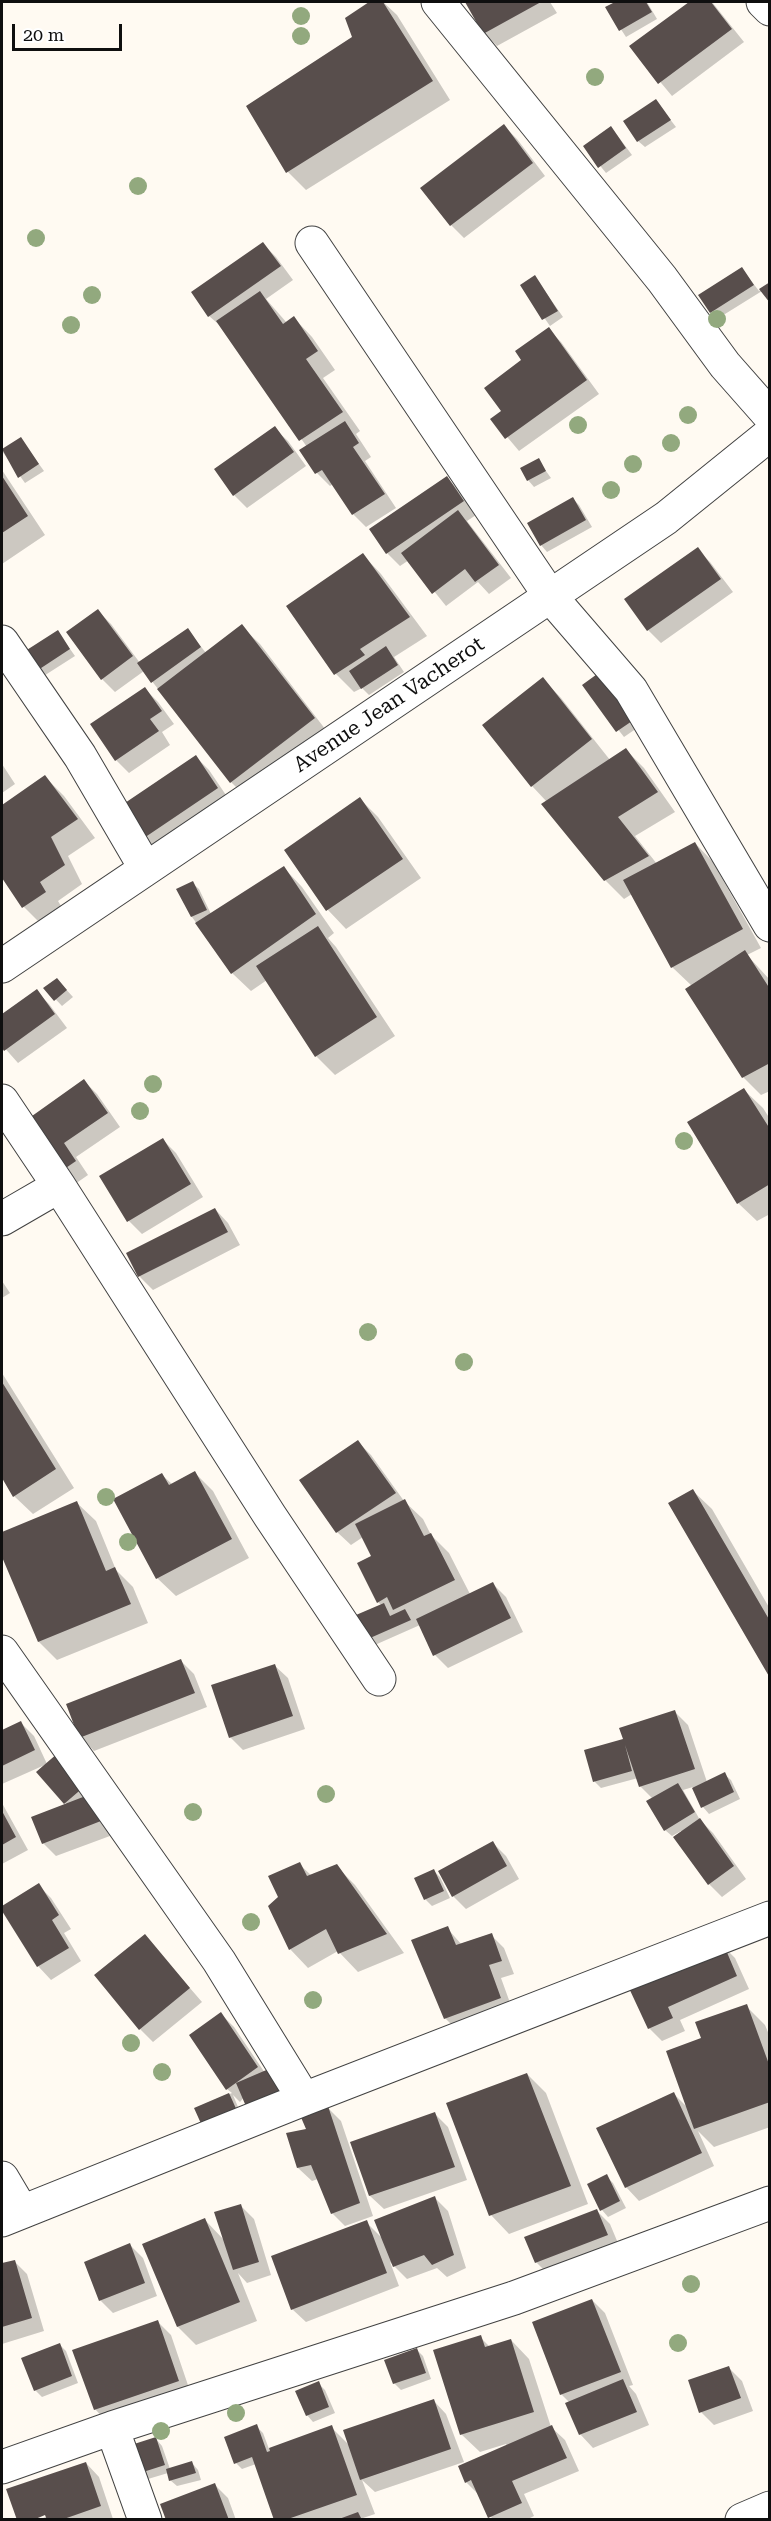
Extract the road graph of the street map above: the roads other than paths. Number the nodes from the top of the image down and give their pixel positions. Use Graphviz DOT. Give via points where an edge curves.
graph roads {
  1 [pos="438,2"];
  2 [pos="764,2"];
  3 [pos="770,9"];
  4 [pos="312,243"];
  5 [pos="770,416"];
  6 [pos="770,434"];
  7 [pos="550,596"];
  8 [pos="2,642"];
  9 [pos="146,869"];
  10 [pos="770,925"];
  11 [pos="2,966"];
  12 [pos="2,1101"];
  13 [pos="59,1186"];
  14 [pos="2,1219"];
  15 [pos="2,1652"];
  16 [pos="379,1679"];
  17 [pos="770,1918"];
  18 [pos="304,2099"];
  19 [pos="2,2178"];
  20 [pos="770,2203"];
  21 [pos="11,2215"];
  22 [pos="112,2428"];
  23 [pos="2,2467"];
  24 [pos="770,2508"];
  25 [pos="145,2520"];
  26 [pos="742,2520"];
  1 -- 5 [label="street"];
  2 -- 3 [label="street"];
  4 -- 7 [label="street"];
  6 -- 7 [label="street, Avenue Jean Vacherot" via="666,518"];
  7 -- 9 [label="street, Avenue Jean Vacherot"];
  7 -- 10 [label="street" via="631,690"];
  8 -- 9 [label="street" via="80,756"];
  9 -- 11 [label="street, Avenue Jean Vacherot"];
  12 -- 13 [label="street"];
  13 -- 14 [label="street"];
  13 -- 16 [label="street"];
  15 -- 18 [label="street" via="219,1961"];
  17 -- 18 [label="street"];
  18 -- 21 [label="street"];
  19 -- 21 [label="street"];
  20 -- 22 [label="street" via="514,2298"];
  22 -- 23 [label="street"];
  22 -- 25 [label="street"];
  24 -- 26 [label="street"];
}
